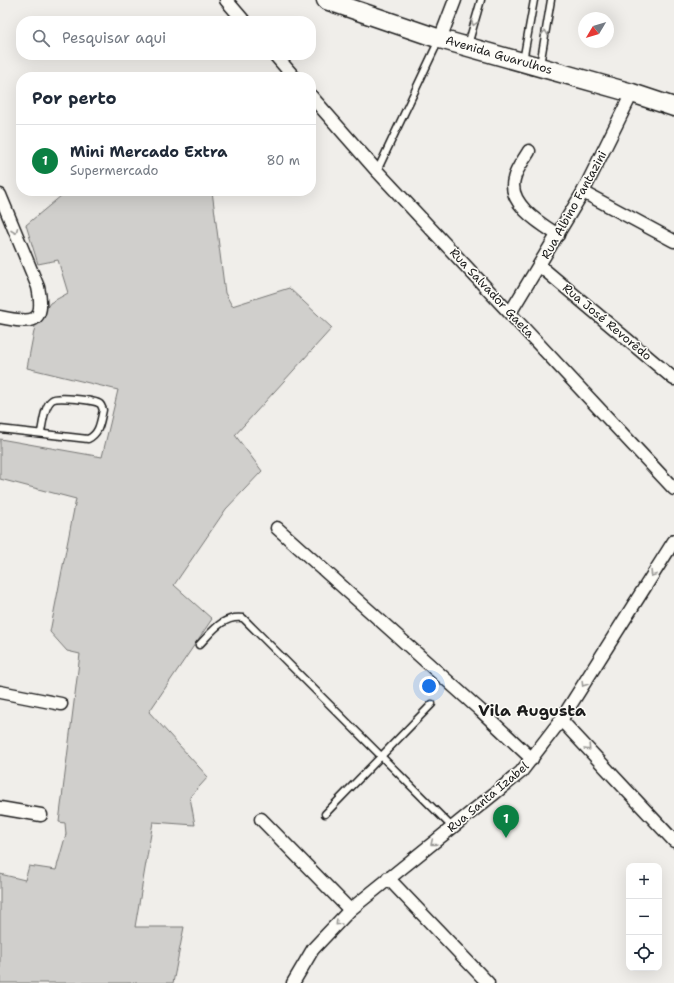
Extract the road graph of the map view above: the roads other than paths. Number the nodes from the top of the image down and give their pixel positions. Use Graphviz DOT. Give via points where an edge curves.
graph roads {
  1 [pos="326,0"];
  2 [pos="455,0"];
  3 [pos="481,0"];
  4 [pos="534,0"];
  5 [pos="551,0"];
  6 [pos="230,3"];
  7 [pos="240,16"];
  8 [pos="440,39"];
  9 [pos="468,46"];
  10 [pos="279,60"];
  11 [pos="523,62"];
  12 [pos="540,67"];
  13 [pos="290,72"];
  14 [pos="632,93"];
  15 [pos="316,102"];
  16 [pos="674,107"];
  17 [pos="529,151"];
  18 [pos="377,171"];
  19 [pos="583,192"];
  20 [pos="0,195"];
  21 [pos="558,235"];
  22 [pos="674,241"];
  23 [pos="540,266"];
  24 [pos="510,313"];
  25 [pos="0,317"];
  26 [pos="674,379"];
  27 [pos="0,429"];
  28 [pos="40,432"];
  29 [pos="674,489"];
  30 [pos="277,528"];
  31 [pos="674,541"];
  32 [pos="199,645"];
  33 [pos="0,692"];
  34 [pos="61,704"];
  35 [pos="432,704"];
  36 [pos="561,720"];
  37 [pos="382,757"];
  38 [pos="532,759"];
  39 [pos="0,808"];
  40 [pos="325,814"];
  41 [pos="41,815"];
  42 [pos="261,819"];
  43 [pos="452,827"];
  44 [pos="674,841"];
  45 [pos="388,878"];
  46 [pos="350,910"];
  47 [pos="293,983"];
  48 [pos="488,983"];
  1 -- 8 [label="main road, Avenida Guarulhos"];
  2 -- 8 [label="street"];
  3 -- 9 [label="lane, one-way"];
  4 -- 11 [label="lane"];
  12 -- 5 [label="lane, one-way"];
  6 -- 7 [label="street"];
  8 -- 9 [label="main road, Avenida Guarulhos"];
  8 -- 18 [label="lane"];
  9 -- 11 [label="main road, Avenida Guarulhos"];
  10 -- 13 [label="street"];
  11 -- 12 [label="main road, Avenida Guarulhos"];
  12 -- 14 [label="main road, Avenida Guarulhos"];
  14 -- 16 [label="main road, Avenida Guarulhos"];
  14 -- 19 [label="street, Rua Albino Fantazini"];
  15 -- 18 [label="street, Rua Salvador Gaeta"];
  17 -- 21 [label="street" via="513,179 513,189 520,204 530,215"];
  18 -- 24 [label="street, Rua Salvador Gaeta"];
  19 -- 21 [label="street, Rua Albino Fantazini"];
  19 -- 22 [label="street"];
  20 -- 25 [label="street, one-way" via="38,287 40,298 38,315 33,320 25,322"];
  21 -- 23 [label="street, Rua Albino Fantazini"];
  23 -- 24 [label="street, Rua Albino Fantazini"];
  23 -- 26 [label="street, Rua José Revorêdo"];
  24 -- 29 [label="street, Rua Salvador Gaeta"];
  27 -- 28 [label="lane"];
  28 -- 28 [label="lane" via="88,439 98,430 104,410 95,402 58,397 51,400 46,408"];
  30 -- 38 [label="street"];
  31 -- 36 [label="street, Rua Santa Izabel, one-way"];
  32 -- 37 [label="lane" via="226,619 242,618"];
  33 -- 34 [label="street"];
  35 -- 37 [label="lane"];
  36 -- 38 [label="street, Rua Santa Izabel"];
  36 -- 44 [label="street, one-way"];
  37 -- 40 [label="lane"];
  37 -- 43 [label="lane"];
  38 -- 43 [label="street, Rua Santa Izabel" via="521,772"];
  39 -- 41 [label="street"];
  42 -- 46 [label="street"];
  43 -- 45 [label="street, Rua Santa Izabel, one-way"];
  45 -- 46 [label="street, Rua Santa Izabel"];
  45 -- 48 [label="street"];
  46 -- 47 [label="street, Rua Santa Izabel, one-way" via="313,949"];
}
